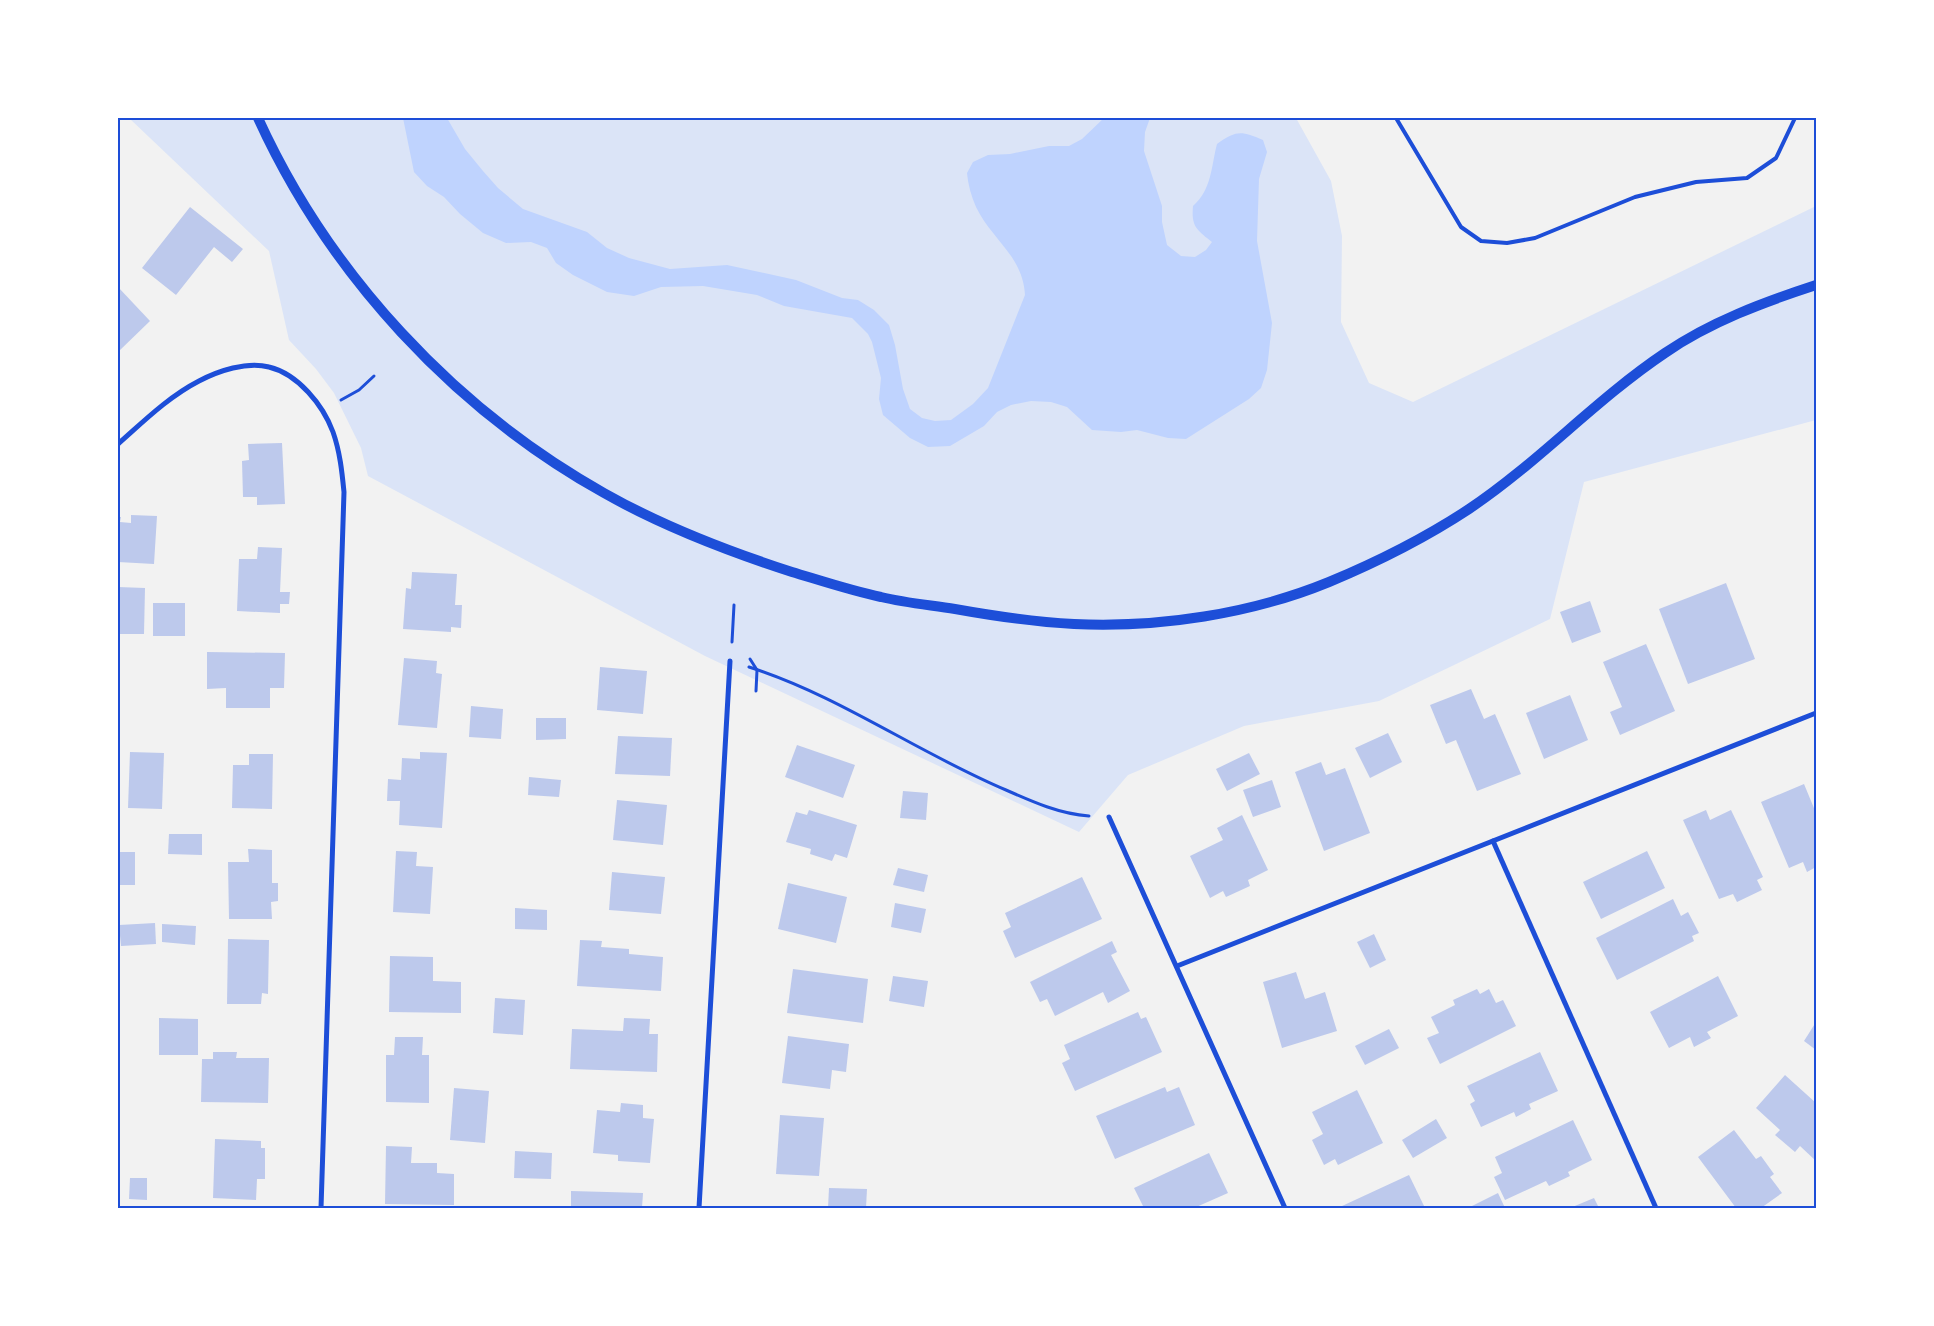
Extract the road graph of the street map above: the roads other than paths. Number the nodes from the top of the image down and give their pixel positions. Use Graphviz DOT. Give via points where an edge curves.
graph roads {
  1 [pos="258,118"];
  2 [pos="1396,118"];
  3 [pos="1795,118"];
  4 [pos="1816,285"];
  5 [pos="118,444"];
  6 [pos="730,661"];
  7 [pos="1816,713"];
  8 [pos="1109,817"];
  9 [pos="1493,841"];
  10 [pos="1176,966"];
  11 [pos="320,1208"];
  12 [pos="699,1208"];
  13 [pos="1285,1208"];
  14 [pos="1656,1208"];
  1 -- 4 [label="main road" via="303,202 359,284 433,365 491,416 603,493 668,526 734,553 880,597 1049,622 1124,624 1181,620 1277,600 1326,583 1425,535 1469,509 1667,351 1771,300"];
  2 -- 3 [label="lane" via="1460,227 1481,241 1506,243 1535,238 1635,197 1696,182 1748,178 1776,158"];
  5 -- 11 [label="street" via="176,395 200,380 247,366 269,367 306,390 322,409 333,432 341,462 344,492"];
  6 -- 12 [label="street"];
  7 -- 9 [label="street"];
  8 -- 10 [label="street"];
  9 -- 10 [label="street"];
  9 -- 14 [label="street"];
  10 -- 13 [label="street"];
}
